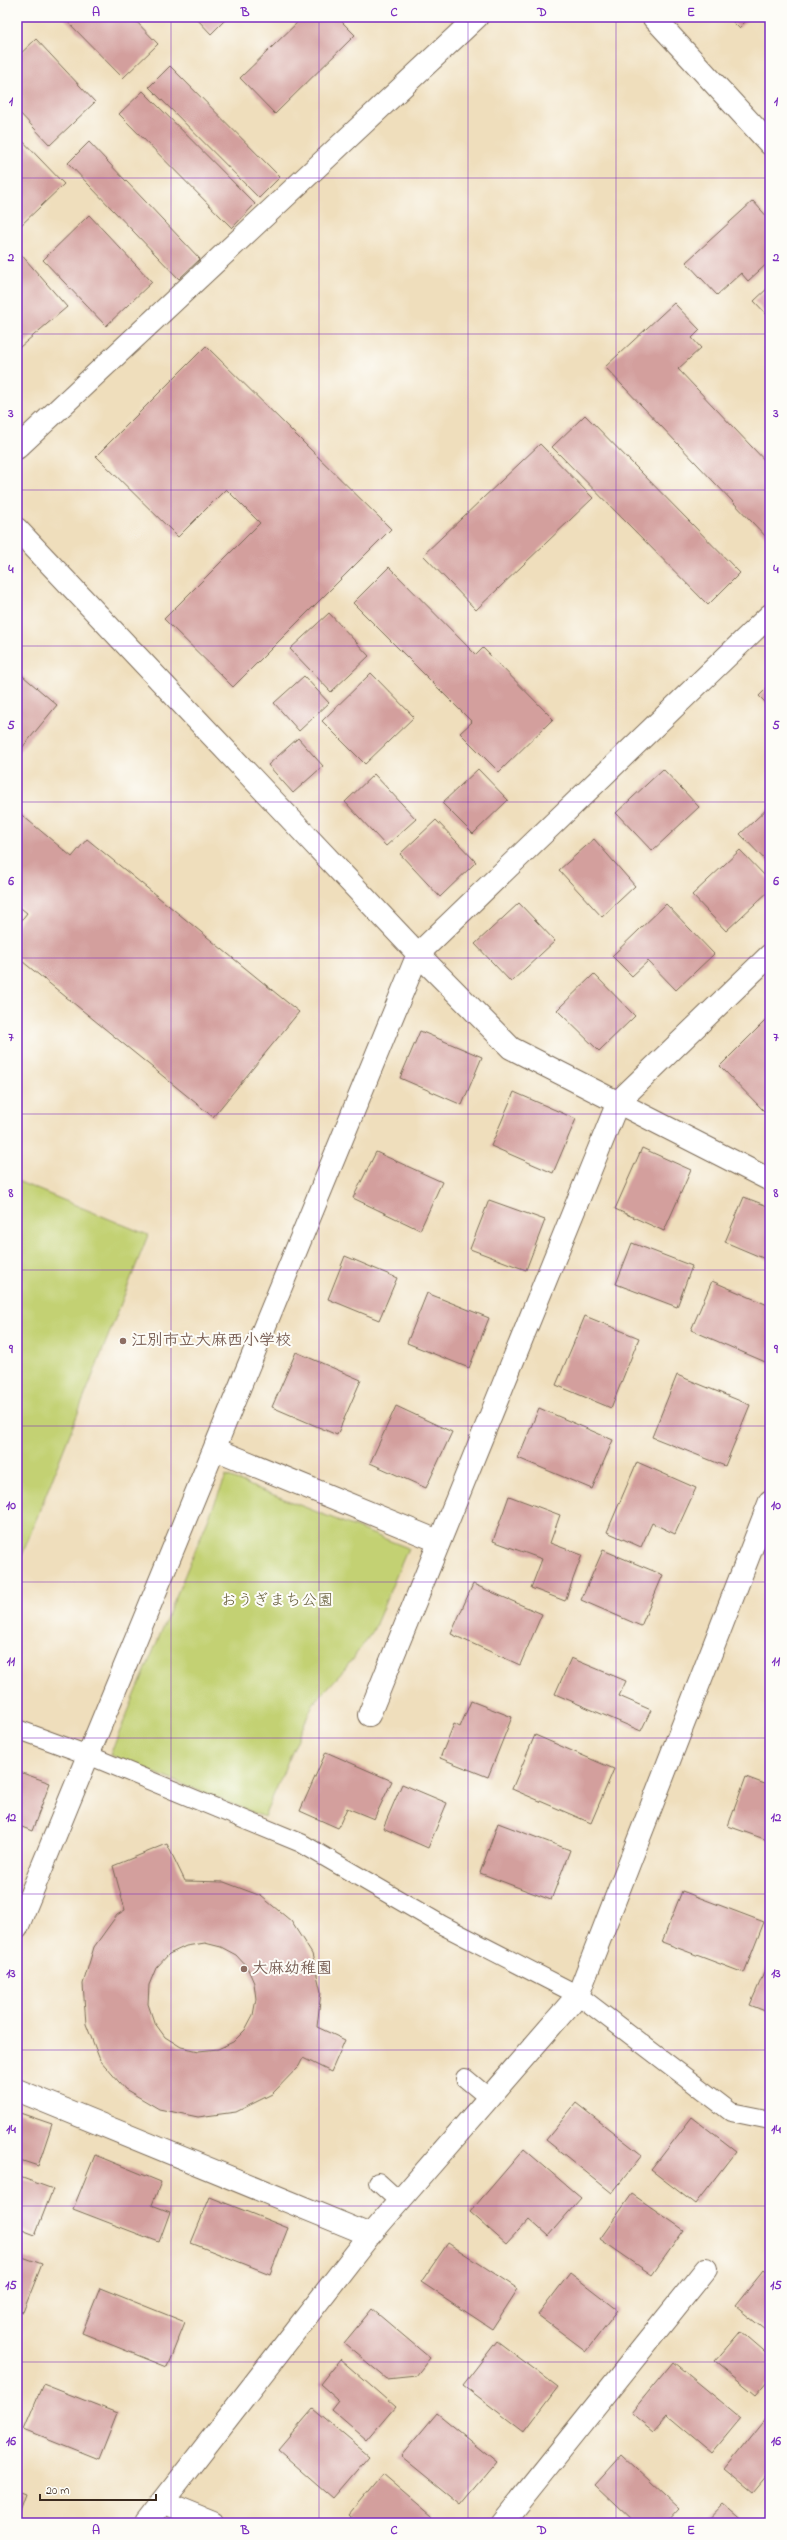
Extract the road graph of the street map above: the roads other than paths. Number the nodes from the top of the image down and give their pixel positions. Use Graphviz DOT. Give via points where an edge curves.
graph roads {
  1 [pos="477,17"];
  2 [pos="653,17"];
  3 [pos="770,144"];
  4 [pos="17,448"];
  5 [pos="17,529"];
  6 [pos="770,615"];
  7 [pos="418,954"];
  8 [pos="770,955"];
  9 [pos="618,1102"];
  10 [pos="770,1180"];
  11 [pos="215,1449"];
  12 [pos="770,1501"];
  13 [pos="438,1541"];
  14 [pos="369,1715"];
  15 [pos="17,1729"];
  16 [pos="88,1755"];
  17 [pos="17,1928"];
  18 [pos="578,1995"];
  19 [pos="465,2078"];
  20 [pos="17,2090"];
  21 [pos="489,2098"];
  22 [pos="770,2120"];
  23 [pos="378,2182"];
  24 [pos="400,2202"];
  25 [pos="370,2235"];
  26 [pos="706,2269"];
  27 [pos="164,2503"];
  28 [pos="146,2523"];
  29 [pos="213,2523"];
  30 [pos="502,2523"];
  1 -- 4 [label="street"];
  2 -- 3 [label="street"];
  5 -- 7 [label="street"];
  6 -- 7 [label="street"];
  7 -- 9 [label="street" via="511,1048"];
  7 -- 11 [label="street"];
  8 -- 9 [label="street"];
  9 -- 10 [label="street"];
  9 -- 13 [label="street"];
  11 -- 13 [label="street"];
  11 -- 16 [label="street"];
  12 -- 18 [label="street"];
  13 -- 14 [label="street"];
  15 -- 16 [label="lane"];
  16 -- 17 [label="street"];
  16 -- 18 [label="lane" via="301,1843 442,1925"];
  18 -- 21 [label="street"];
  18 -- 22 [label="lane" via="731,2112"];
  19 -- 21 [label="lane"];
  20 -- 25 [label="street"];
  21 -- 24 [label="street"];
  23 -- 24 [label="lane"];
  24 -- 25 [label="street"];
  25 -- 27 [label="street"];
  26 -- 30 [label="street"];
  27 -- 28 [label="street"];
  27 -- 29 [label="street"];
}
